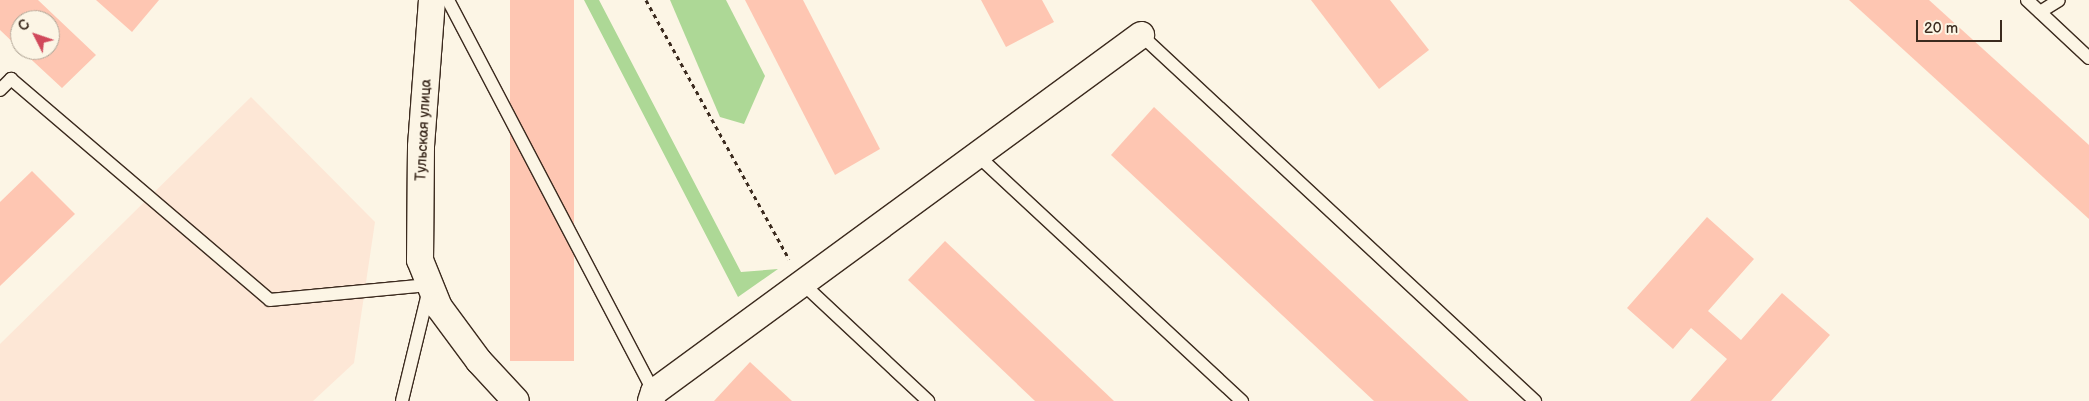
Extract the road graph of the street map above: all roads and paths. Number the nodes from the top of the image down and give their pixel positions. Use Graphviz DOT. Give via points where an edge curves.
graph roads {
  1 [pos="432,0"];
  2 [pos="448,0"];
  3 [pos="646,0"];
  4 [pos="2027,0"];
  5 [pos="2059,0"];
  6 [pos="2040,12"];
  7 [pos="1141,35"];
  8 [pos="2089,58"];
  9 [pos="0,90"];
  10 [pos="977,155"];
  11 [pos="802,284"];
  12 [pos="430,285"];
  13 [pos="652,397"];
  14 [pos="402,401"];
  15 [pos="516,401"];
  16 [pos="928,401"];
  17 [pos="1242,401"];
  18 [pos="1535,401"];
  1 -- 12 [label="street, Тульская улица" via="421,147 420,260"];
  2 -- 13 [label="lane"];
  3 -- 11 [label="path"];
  4 -- 6 [label="lane"];
  5 -- 6 [label="lane"];
  6 -- 8 [label="lane"];
  7 -- 10 [label="street"];
  7 -- 18 [label="lane"];
  9 -- 12 [label="lane" via="11,79 270,300"];
  10 -- 11 [label="street"];
  10 -- 17 [label="lane"];
  11 -- 13 [label="street"];
  11 -- 16 [label="lane"];
  12 -- 14 [label="lane"];
  12 -- 15 [label="street" via="439,307 479,362"];
}
